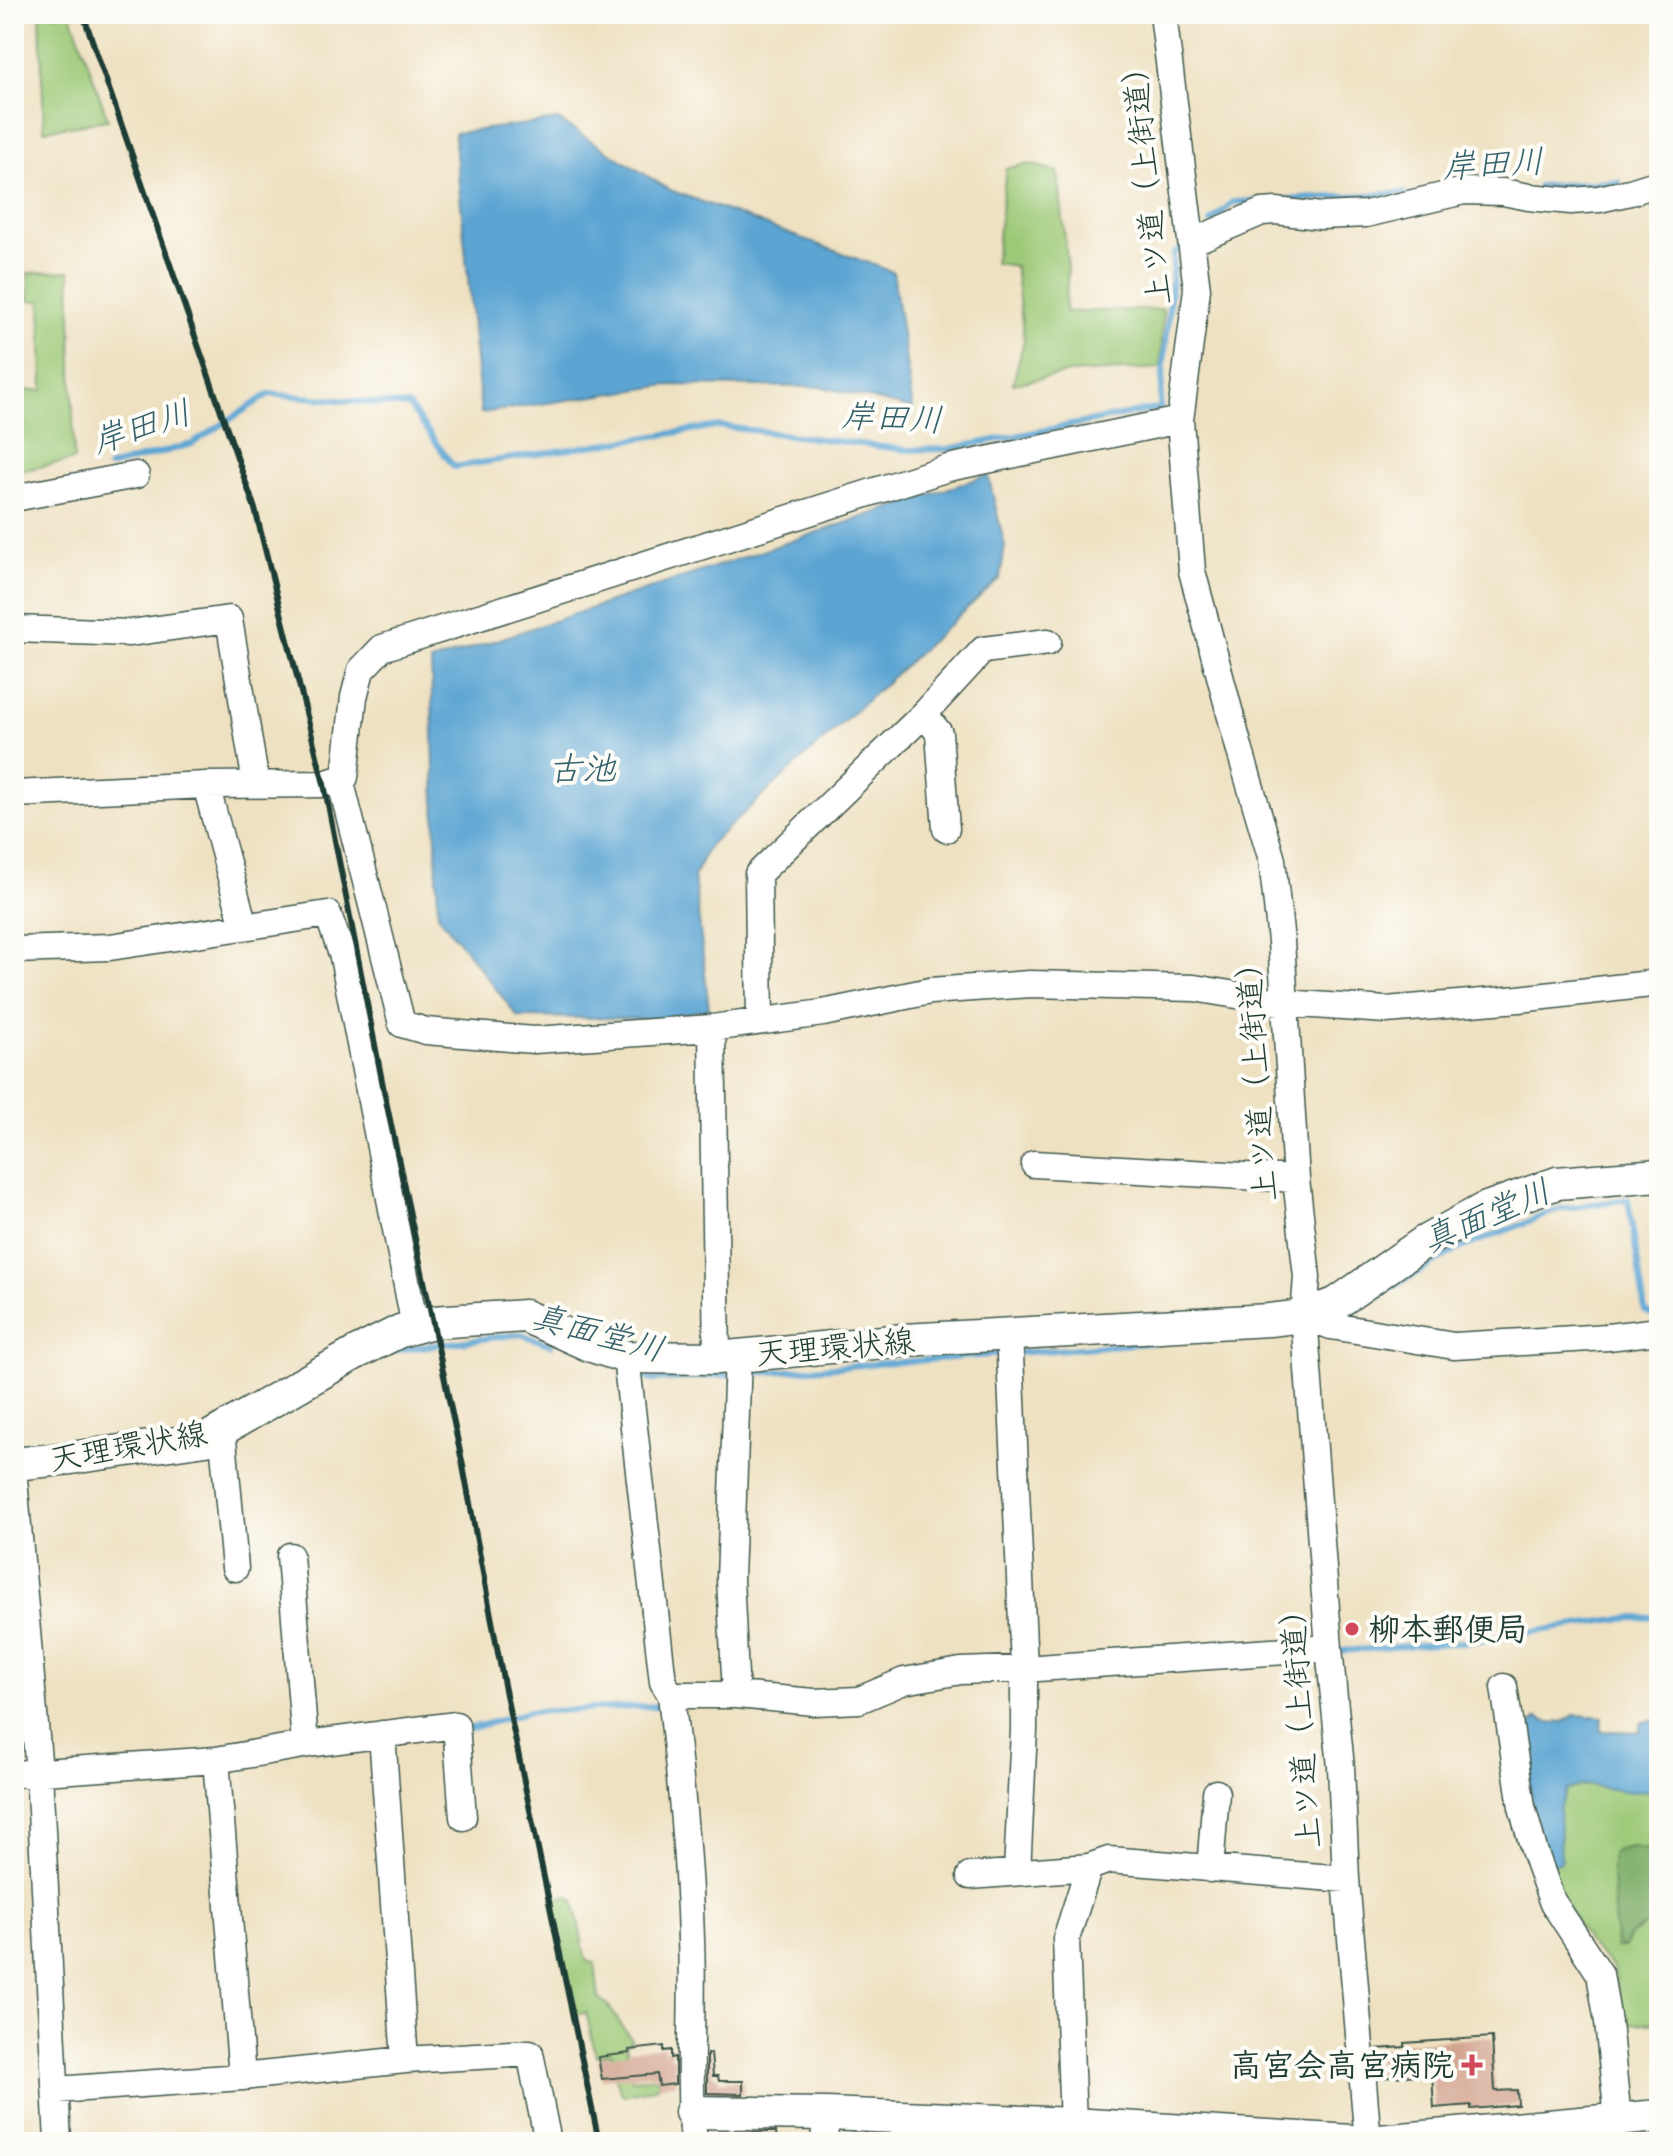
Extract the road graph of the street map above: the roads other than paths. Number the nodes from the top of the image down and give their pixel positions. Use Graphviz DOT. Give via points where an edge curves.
graph roads {
  1 [pos="1163,14"];
  2 [pos="1659,183"];
  3 [pos="1192,242"];
  4 [pos="1180,420"];
  5 [pos="136,475"];
  6 [pos="14,498"];
  7 [pos="14,629"];
  8 [pos="1048,642"];
  9 [pos="924,714"];
  10 [pos="340,779"];
  11 [pos="256,784"];
  12 [pos="206,785"];
  13 [pos="14,794"];
  14 [pos="946,829"];
  15 [pos="244,926"];
  16 [pos="14,950"];
  17 [pos="1659,983"];
  18 [pos="1285,1003"];
  19 [pos="760,1021"];
  20 [pos="712,1028"];
  21 [pos="1034,1164"];
  22 [pos="1659,1175"];
  23 [pos="1296,1179"];
  24 [pos="1304,1316"];
  25 [pos="415,1327"];
  26 [pos="1659,1331"];
  27 [pos="1009,1333"];
  28 [pos="626,1357"];
  29 [pos="728,1357"];
  30 [pos="222,1429"];
  31 [pos="14,1464"];
  32 [pos="14,1479"];
  33 [pos="290,1556"];
  34 [pos="235,1568"];
  35 [pos="1329,1648"];
  36 [pos="1024,1667"];
  37 [pos="1504,1687"];
  38 [pos="671,1695"];
  39 [pos="736,1695"];
  40 [pos="382,1734"];
  41 [pos="305,1744"];
  42 [pos="216,1760"];
  43 [pos="26,1773"];
  44 [pos="1216,1793"];
  45 [pos="463,1817"];
  46 [pos="1089,1867"];
  47 [pos="1210,1869"];
  48 [pos="1017,1872"];
  49 [pos="970,1876"];
  50 [pos="1346,1879"];
  51 [pos="405,2060"];
  52 [pos="242,2077"];
  53 [pos="56,2090"];
  54 [pos="1659,2116"];
  55 [pos="1618,2119"];
  56 [pos="1073,2124"];
  57 [pos="692,2127"];
  58 [pos="825,2128"];
  59 [pos="995,2132"];
  60 [pos="58,2142"];
  61 [pos="548,2142"];
  62 [pos="1368,2142"];
  1 -- 3 [label="street, 上ツ道（上街道）"];
  2 -- 3 [label="street" via="1599,199 1464,191 1366,214 1262,212"];
  3 -- 4 [label="street, 上ツ道（上街道）" via="1197,289"];
  4 -- 10 [label="street" via="948,468 382,648 361,670 345,777"];
  4 -- 18 [label="street, 上ツ道（上街道）" via="1192,571 1272,860"];
  5 -- 6 [label="street"];
  7 -- 11 [label="street" via="130,633 229,619"];
  8 -- 9 [label="street" via="983,650"];
  9 -- 14 [label="street" via="939,733"];
  9 -- 19 [label="street" via="758,874"];
  10 -- 11 [label="street" via="324,784"];
  10 -- 20 [label="street" via="402,1024 426,1031 534,1040"];
  11 -- 12 [label="street"];
  12 -- 13 [label="street"];
  12 -- 15 [label="street"];
  15 -- 16 [label="street" via="110,947"];
  15 -- 25 [label="street" via="328,914 343,957"];
  17 -- 18 [label="street" via="1386,1010"];
  18 -- 19 [label="street" via="1194,988 1030,984 930,991"];
  18 -- 23 [label="street, 上ツ道（上街道）"];
  19 -- 20 [label="street"];
  20 -- 29 [label="street"];
  21 -- 23 [label="street"];
  22 -- 24 [label="main road, 天理環状線" via="1557,1183 1484,1209 1424,1242 1337,1303"];
  23 -- 24 [label="street, 上ツ道（上街道）" via="1307,1277"];
  24 -- 26 [label="street" via="1331,1326 1454,1346"];
  24 -- 27 [label="main road, 天理環状線"];
  24 -- 35 [label="street, 上ツ道（上街道）"];
  25 -- 28 [label="main road, 天理環状線" via="525,1316"];
  25 -- 30 [label="main road, 天理環状線" via="354,1354"];
  27 -- 29 [label="main road, 天理環状線"];
  27 -- 36 [label="street"];
  28 -- 29 [label="main road, 天理環状線"];
  28 -- 38 [label="street" via="663,1682"];
  29 -- 39 [label="street"];
  30 -- 31 [label="main road, 天理環状線" via="206,1439"];
  30 -- 34 [label="street"];
  32 -- 43 [label="street"];
  33 -- 41 [label="street"];
  35 -- 36 [label="street"];
  35 -- 50 [label="street, 上ツ道（上街道）"];
  36 -- 39 [label="street" via="904,1681 859,1700"];
  36 -- 48 [label="street"];
  37 -- 55 [label="street" via="1522,1807 1534,1850 1552,1901 1600,1974"];
  38 -- 39 [label="street"];
  38 -- 57 [label="street" via="692,1942"];
  40 -- 41 [label="street"];
  40 -- 45 [label="street" via="456,1725"];
  40 -- 51 [label="street"];
  41 -- 42 [label="street"];
  42 -- 43 [label="street"];
  42 -- 52 [label="street"];
  43 -- 53 [label="street"];
  44 -- 47 [label="street"];
  46 -- 47 [label="street" via="1109,1860"];
  46 -- 48 [label="street"];
  46 -- 56 [label="street" via="1066,1939"];
  47 -- 50 [label="street"];
  48 -- 49 [label="street"];
  50 -- 62 [label="street, 上ツ道（上街道）"];
  51 -- 52 [label="street"];
  51 -- 61 [label="street" via="530,2053"];
  52 -- 53 [label="street"];
  53 -- 60 [label="street"];
  54 -- 55 [label="main road"];
  55 -- 62 [label="main road"];
  56 -- 59 [label="main road"];
  56 -- 62 [label="main road"];
  57 -- 58 [label="main road"];
  58 -- 59 [label="main road"];
}
